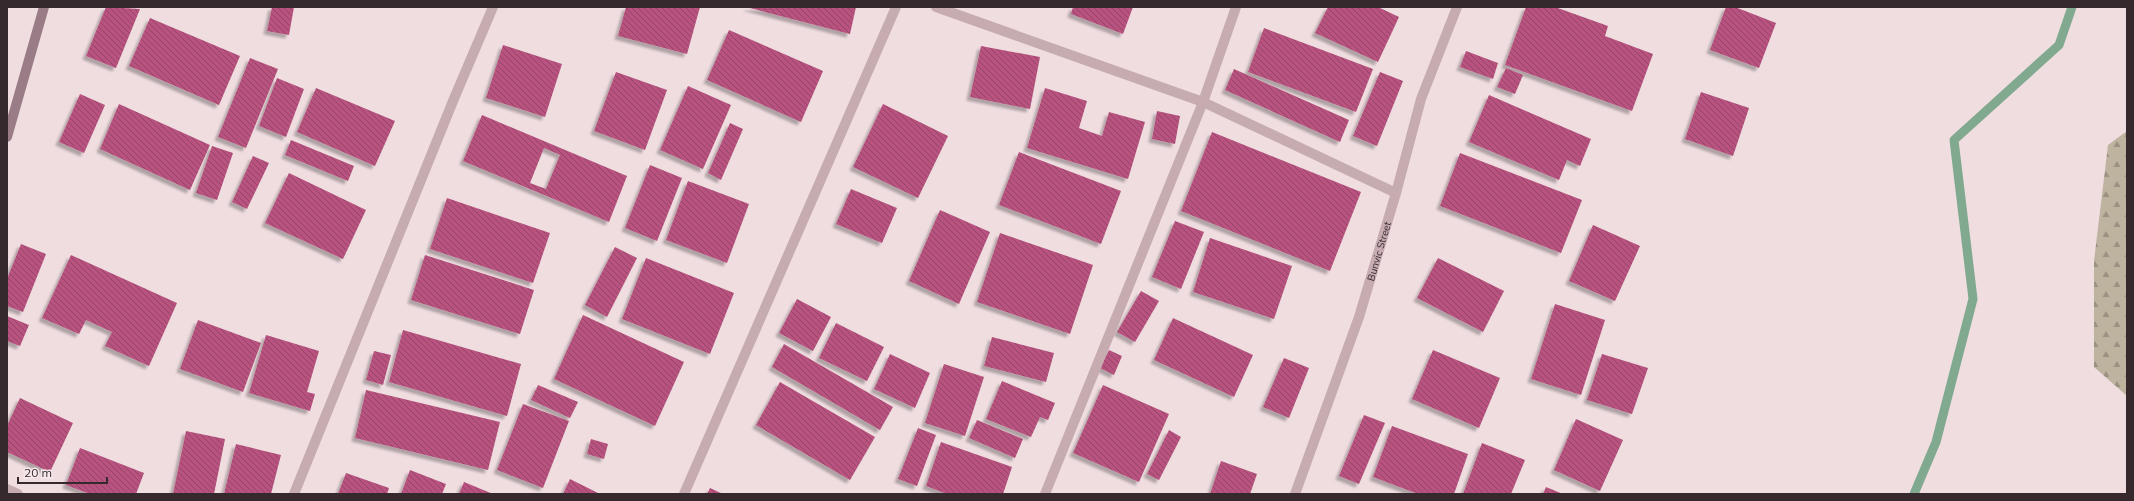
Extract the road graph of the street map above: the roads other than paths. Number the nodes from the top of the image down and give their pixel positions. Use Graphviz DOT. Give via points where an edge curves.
graph roads {
  1 [pos="44,7"];
  2 [pos="494,7"];
  3 [pos="896,7"];
  4 [pos="936,7"];
  5 [pos="1236,7"];
  6 [pos="1457,7"];
  7 [pos="1203,102"];
  8 [pos="7,137"];
  9 [pos="1396,193"];
  10 [pos="7,489"];
  11 [pos="18,494"];
  12 [pos="294,494"];
  13 [pos="684,494"];
  14 [pos="1044,494"];
  15 [pos="1295,494"];
  1 -- 8 [label="main road"];
  2 -- 12 [label="street" via="453,101"];
  3 -- 13 [label="street"];
  4 -- 7 [label="street"];
  5 -- 7 [label="street"];
  6 -- 9 [label="street, Bunvic Street" via="1421,99"];
  7 -- 9 [label="street"];
  7 -- 14 [label="street"];
  9 -- 15 [label="street, Bunvic Street" via="1359,317"];
  10 -- 11 [label="street"];
}
